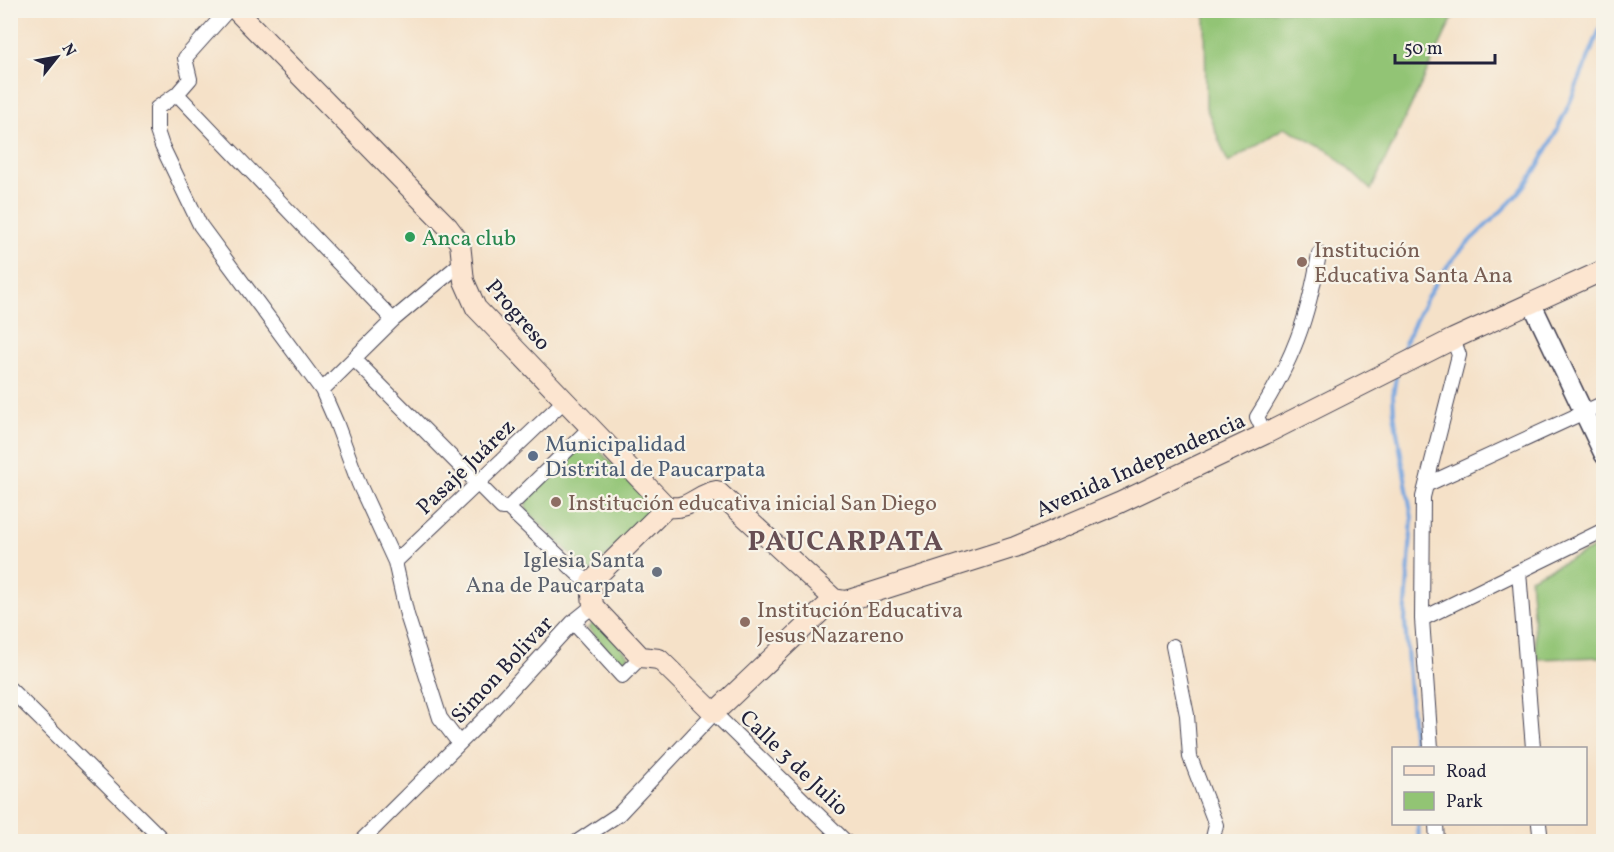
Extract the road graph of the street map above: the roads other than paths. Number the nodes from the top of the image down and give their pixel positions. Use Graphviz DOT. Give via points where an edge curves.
graph roads {
  1 [pos="228,10"];
  2 [pos="236,10"];
  3 [pos="177,94"];
  4 [pos="1319,254"];
  5 [pos="460,264"];
  6 [pos="1604,270"];
  7 [pos="1532,304"];
  8 [pos="393,320"];
  9 [pos="1454,339"];
  10 [pos="355,360"];
  11 [pos="322,390"];
  12 [pos="564,401"];
  13 [pos="1604,403"];
  14 [pos="1583,413"];
  15 [pos="590,428"];
  16 [pos="1265,434"];
  17 [pos="1604,455"];
  18 [pos="477,484"];
  19 [pos="1426,485"];
  20 [pos="667,507"];
  21 [pos="508,508"];
  22 [pos="1604,530"];
  23 [pos="395,562"];
  24 [pos="1519,572"];
  25 [pos="591,582"];
  26 [pos="834,599"];
  27 [pos="593,606"];
  28 [pos="1422,619"];
  29 [pos="573,622"];
  30 [pos="1173,646"];
  31 [pos="642,657"];
  32 [pos="10,689"];
  33 [pos="714,713"];
  34 [pos="459,743"];
  35 [pos="1431,747"];
  36 [pos="1533,747"];
  37 [pos="1436,825"];
  38 [pos="1539,825"];
  39 [pos="165,842"];
  40 [pos="360,842"];
  41 [pos="577,842"];
  42 [pos="846,842"];
  43 [pos="1212,842"];
  44 [pos="1437,842"];
  45 [pos="1540,842"];
  1 -- 3 [label="street" via="185,58 190,79"];
  2 -- 5 [label="main road, Progreso" via="448,227 460,243"];
  3 -- 8 [label="street"];
  3 -- 11 [label="street" via="157,108 157,131 171,168 200,225"];
  4 -- 16 [label="street" via="1310,306 1298,340 1257,417"];
  5 -- 8 [label="street"];
  5 -- 12 [label="main road, Progreso" via="476,308"];
  6 -- 7 [label="main road, Avenida Independencia"];
  7 -- 9 [label="main road, Avenida Independencia"];
  7 -- 14 [label="street"];
  8 -- 10 [label="street"];
  9 -- 16 [label="main road, Avenida Independencia"];
  9 -- 19 [label="street" via="1459,355"];
  10 -- 11 [label="street"];
  10 -- 18 [label="street"];
  11 -- 23 [label="street"];
  12 -- 15 [label="main road, Progreso"];
  12 -- 18 [label="street, Pasaje Juárez"];
  13 -- 14 [label="street"];
  14 -- 17 [label="street"];
  14 -- 19 [label="street"];
  15 -- 20 [label="main road, Progreso"];
  15 -- 21 [label="street"];
  16 -- 26 [label="main road, Avenida Independencia" via="1015,547 846,601"];
  18 -- 21 [label="street" via="502,508"];
  18 -- 23 [label="street, Pasaje Juárez"];
  19 -- 28 [label="street"];
  20 -- 25 [label="main road"];
  20 -- 26 [label="main road" via="690,506 705,494 717,491"];
  21 -- 25 [label="street"];
  22 -- 24 [label="street"];
  23 -- 34 [label="street" via="407,615 440,718"];
  24 -- 28 [label="street"];
  24 -- 36 [label="street"];
  25 -- 27 [label="main road"];
  26 -- 33 [label="main road"];
  27 -- 29 [label="street, Simon Bolivar"];
  27 -- 31 [label="main road"];
  28 -- 35 [label="street"];
  29 -- 31 [label="street" via="622,676"];
  29 -- 34 [label="street, Simon Bolivar"];
  30 -- 43 [label="street" via="1187,715 1190,757 1216,825"];
  31 -- 33 [label="main road" via="659,659"];
  32 -- 39 [label="street"];
  33 -- 41 [label="street" via="619,814"];
  33 -- 42 [label="street, Calle 3 de Julio"];
  34 -- 40 [label="street, Simon Bolivar"];
  37 -- 44 [label="street"];
  38 -- 45 [label="street"];
}
